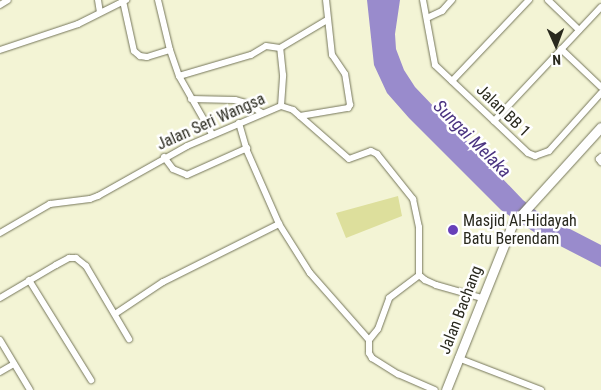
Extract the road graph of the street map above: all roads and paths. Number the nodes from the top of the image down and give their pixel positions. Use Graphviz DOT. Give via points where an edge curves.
graph roads {
  1 [pos="8,0"];
  2 [pos="98,0"];
  3 [pos="125,0"];
  4 [pos="158,0"];
  5 [pos="326,0"];
  6 [pos="423,0"];
  7 [pos="452,0"];
  8 [pos="529,0"];
  9 [pos="548,0"];
  10 [pos="0,5"];
  11 [pos="601,7"];
  12 [pos="100,12"];
  13 [pos="427,18"];
  14 [pos="327,20"];
  15 [pos="579,30"];
  16 [pos="280,48"];
  17 [pos="561,49"];
  18 [pos="0,50"];
  19 [pos="170,50"];
  20 [pos="179,76"];
  21 [pos="452,81"];
  22 [pos="601,87"];
  23 [pos="601,93"];
  24 [pos="191,99"];
  25 [pos="281,106"];
  26 [pos="262,113"];
  27 [pos="300,116"];
  28 [pos="494,121"];
  29 [pos="239,123"];
  30 [pos="601,127"];
  31 [pos="212,134"];
  32 [pos="247,148"];
  33 [pos="164,157"];
  34 [pos="279,224"];
  35 [pos="0,232"];
  36 [pos="419,275"];
  37 [pos="29,280"];
  38 [pos="0,298"];
  39 [pos="482,298"];
  40 [pos="115,314"];
  41 [pos="129,339"];
  42 [pos="0,340"];
  43 [pos="369,340"];
  44 [pos="458,358"];
  45 [pos="14,364"];
  46 [pos="0,372"];
  47 [pos="90,380"];
  48 [pos="30,390"];
  49 [pos="435,390"];
  50 [pos="446,390"];
  51 [pos="541,390"];
  1 -- 10 [label="street"];
  2 -- 12 [label="street"];
  3 -- 12 [label="street"];
  3 -- 19 [label="street" via="134,51 147,57"];
  4 -- 19 [label="street"];
  5 -- 14 [label="street"];
  6 -- 13 [label="street, Jalan BB 1"];
  7 -- 13 [label="street" via="442,11"];
  8 -- 21 [label="street"];
  9 -- 15 [label="street"];
  11 -- 15 [label="street"];
  12 -- 18 [label="street" via="78,24"];
  13 -- 21 [label="street, Jalan BB 1" via="435,64"];
  14 -- 16 [label="street"];
  14 -- 27 [label="street" via="332,55 345,74 350,105 348,108"];
  15 -- 17 [label="street"];
  16 -- 20 [label="street" via="266,46 251,55"];
  16 -- 25 [label="street" via="283,75"];
  17 -- 22 [label="street"];
  17 -- 28 [label="street"];
  19 -- 20 [label="street"];
  20 -- 24 [label="street"];
  21 -- 28 [label="street, Jalan BB 1"];
  23 -- 28 [label="street, Jalan BB 1" via="543,154 535,156 528,153"];
  24 -- 26 [label="street" via="235,100"];
  24 -- 31 [label="street"];
  25 -- 26 [label="street, Jalan Seri Wangsa"];
  25 -- 27 [label="street, Jalan Seri Wangsa"];
  26 -- 29 [label="street, Jalan Seri Wangsa"];
  27 -- 36 [label="street, Jalan Seri Wangsa" via="349,159 375,152 412,196 419,227"];
  29 -- 31 [label="street, Jalan Seri Wangsa"];
  29 -- 32 [label="street"];
  30 -- 39 [label="street, Jalan Bachang" via="512,226"];
  31 -- 33 [label="street, Jalan Seri Wangsa"];
  32 -- 33 [label="street" via="187,175 174,169"];
  32 -- 34 [label="street"];
  33 -- 35 [label="street, Jalan Seri Wangsa" via="98,196 50,204"];
  34 -- 40 [label="street" via="163,282"];
  34 -- 43 [label="street" via="310,274"];
  36 -- 39 [label="street" via="436,285"];
  36 -- 43 [label="street" via="389,298 378,329"];
  37 -- 38 [label="street"];
  37 -- 40 [label="street" via="69,258 76,258 86,266"];
  37 -- 47 [label="street"];
  39 -- 44 [label="street, Jalan Bachang"];
  40 -- 41 [label="street"];
  42 -- 45 [label="street"];
  43 -- 49 [label="street" via="372,358"];
  44 -- 50 [label="street, Jalan Bachang"];
  44 -- 51 [label="street"];
  45 -- 46 [label="street"];
  45 -- 48 [label="street"];
}
